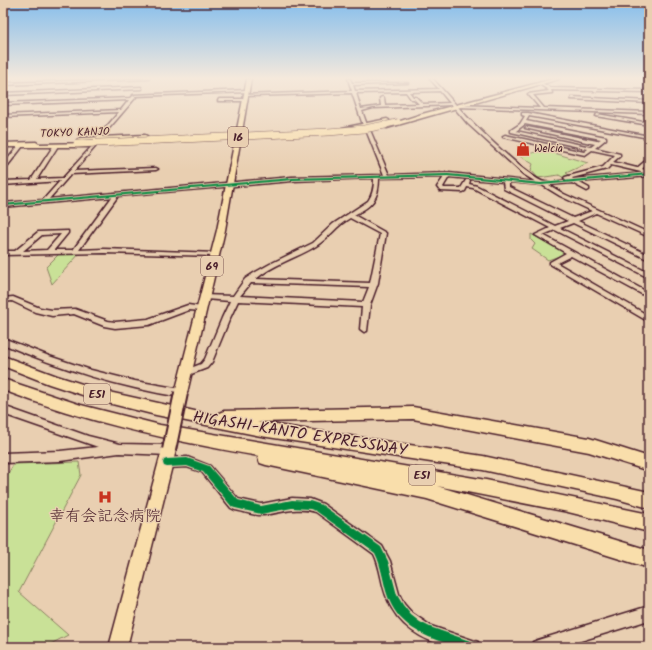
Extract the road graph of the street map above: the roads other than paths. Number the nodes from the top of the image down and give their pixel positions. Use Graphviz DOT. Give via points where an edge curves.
graph roads {
  1 [pos="243,109"];
  2 [pos="365,109"];
  3 [pos="441,109"];
  4 [pos="459,109"];
  5 [pos="502,109"];
  6 [pos="534,109"];
  7 [pos="553,109"];
  8 [pos="621,109"];
  9 [pos="642,109"];
  10 [pos="360,110"];
  11 [pos="573,110"];
  12 [pos="581,110"];
  13 [pos="122,111"];
  14 [pos="603,111"];
  15 [pos="624,112"];
  16 [pos="648,113"];
  17 [pos="422,115"];
  18 [pos="530,115"];
  19 [pos="3,116"];
  20 [pos="553,119"];
  21 [pos="523,122"];
  22 [pos="649,124"];
  23 [pos="519,126"];
  24 [pos="545,126"];
  25 [pos="367,128"];
  26 [pos="512,131"];
  27 [pos="238,136"];
  28 [pos="649,137"];
  29 [pos="96,142"];
  30 [pos="598,143"];
  31 [pos="26,145"];
  32 [pos="3,146"];
  33 [pos="56,146"];
  34 [pos="592,149"];
  35 [pos="649,159"];
  36 [pos="5,162"];
  37 [pos="610,163"];
  38 [pos="3,168"];
  39 [pos="156,169"];
  40 [pos="639,169"];
  41 [pos="69,173"];
  42 [pos="649,173"];
  43 [pos="448,175"];
  44 [pos="377,176"];
  45 [pos="387,176"];
  46 [pos="471,177"];
  47 [pos="64,179"];
  48 [pos="33,181"];
  49 [pos="572,181"];
  50 [pos="506,182"];
  51 [pos="3,183"];
  52 [pos="541,184"];
  53 [pos="466,185"];
  54 [pos="228,186"];
  55 [pos="587,189"];
  56 [pos="116,195"];
  57 [pos="44,202"];
  58 [pos="3,205"];
  59 [pos="596,211"];
  60 [pos="351,216"];
  61 [pos="573,220"];
  62 [pos="555,228"];
  63 [pos="649,235"];
  64 [pos="50,251"];
  65 [pos="75,251"];
  66 [pos="3,253"];
  67 [pos="16,253"];
  68 [pos="215,254"];
  69 [pos="570,254"];
  70 [pos="649,258"];
  71 [pos="649,276"];
  72 [pos="248,281"];
  73 [pos="373,285"];
  74 [pos="649,296"];
  75 [pos="205,297"];
  76 [pos="236,299"];
  77 [pos="3,300"];
  78 [pos="366,305"];
  79 [pos="202,309"];
  80 [pos="649,319"];
  81 [pos="364,329"];
  82 [pos="3,341"];
  83 [pos="3,360"];
  84 [pos="186,373"];
  85 [pos="3,384"];
  86 [pos="181,393"];
  87 [pos="3,410"];
  88 [pos="194,418"];
  89 [pos="192,438"];
  90 [pos="120,449"];
  91 [pos="168,456"];
  92 [pos="3,458"];
  93 [pos="649,464"];
  94 [pos="649,500"];
  95 [pos="649,523"];
  96 [pos="649,559"];
  97 [pos="649,613"];
  98 [pos="557,644"];
  99 [pos="118,647"];
  100 [pos="473,647"];
  101 [pos="538,647"];
  1 -- 27 [label="main road"];
  2 -- 10 [label="street"];
  3 -- 17 [label="highway, TOKYO KANJO / 16"];
  4 -- 52 [label="street" via="479,133"];
  5 -- 18 [label="street"];
  6 -- 18 [label="street"];
  7 -- 11 [label="street"];
  8 -- 15 [label="street"];
  9 -- 16 [label="street"];
  10 -- 25 [label="street"];
  11 -- 12 [label="street"];
  11 -- 22 [label="street"];
  12 -- 14 [label="street"];
  13 -- 19 [label="street"];
  13 -- 29 [label="street"];
  14 -- 15 [label="street"];
  15 -- 16 [label="street"];
  17 -- 25 [label="highway" via="397,124"];
  17 -- 31 [label="highway, TOKYO KANJO / 16, bridge" via="364,129 328,132"];
  18 -- 20 [label="street"];
  18 -- 21 [label="street"];
  20 -- 24 [label="street"];
  20 -- 28 [label="street"];
  21 -- 23 [label="street"];
  21 -- 24 [label="street"];
  23 -- 26 [label="street"];
  23 -- 30 [label="street"];
  24 -- 30 [label="street" via="604,138"];
  25 -- 27 [label="highway" via="336,134"];
  25 -- 45 [label="street"];
  26 -- 34 [label="street"];
  26 -- 34 [label="street" via="504,136 585,154"];
  27 -- 29 [label="highway, 16"];
  27 -- 54 [label="main road, 69"];
  29 -- 31 [label="highway"];
  29 -- 33 [label="highway, 16"];
  29 -- 41 [label="street"];
  30 -- 34 [label="street"];
  31 -- 32 [label="highway, TOKYO KANJO / 16"];
  31 -- 32 [label="highway, TOKYO KANJO / 16"];
  31 -- 33 [label="highway, 16"];
  31 -- 36 [label="street"];
  33 -- 48 [label="street"];
  34 -- 37 [label="street" via="618,155"];
  35 -- 40 [label="street"];
  36 -- 38 [label="street"];
  37 -- 40 [label="street"];
  37 -- 49 [label="street" via="605,168 567,178"];
  39 -- 41 [label="street"];
  40 -- 42 [label="street"];
  41 -- 47 [label="street"];
  42 -- 49 [label="street"];
  43 -- 45 [label="street"];
  43 -- 46 [label="street"];
  43 -- 53 [label="street" via="440,187 442,190 460,191 464,190"];
  44 -- 45 [label="street"];
  44 -- 54 [label="street" via="292,179"];
  44 -- 60 [label="street" via="375,197"];
  46 -- 50 [label="street"];
  46 -- 53 [label="street"];
  47 -- 48 [label="street"];
  47 -- 57 [label="street"];
  48 -- 51 [label="street"];
  49 -- 52 [label="street"];
  49 -- 55 [label="street"];
  50 -- 52 [label="street"];
  50 -- 61 [label="street" via="506,188"];
  52 -- 59 [label="street"];
  53 -- 62 [label="street" via="475,187"];
  54 -- 56 [label="street"];
  54 -- 68 [label="main road, 69"];
  56 -- 57 [label="street"];
  56 -- 65 [label="street"];
  57 -- 58 [label="street"];
  59 -- 61 [label="street"];
  59 -- 63 [label="street"];
  60 -- 72 [label="street" via="335,225 316,244 276,262"];
  60 -- 73 [label="street" via="383,232"];
  61 -- 62 [label="street"];
  61 -- 70 [label="street"];
  62 -- 69 [label="street" via="538,235"];
  62 -- 71 [label="street"];
  64 -- 65 [label="street"];
  64 -- 67 [label="street"];
  64 -- 67 [label="street" via="66,232 40,233"];
  65 -- 68 [label="street"];
  66 -- 67 [label="street"];
  68 -- 75 [label="main road, 69"];
  69 -- 74 [label="street"];
  69 -- 80 [label="street" via="552,263"];
  72 -- 73 [label="street"];
  72 -- 76 [label="street"];
  73 -- 78 [label="street"];
  75 -- 76 [label="street"];
  75 -- 79 [label="main road, 69"];
  76 -- 78 [label="street"];
  76 -- 84 [label="street" via="209,360 204,366"];
  77 -- 79 [label="street" via="13,299 52,313 75,311 115,325 149,322 188,307"];
  78 -- 81 [label="street"];
  79 -- 84 [label="main road, 69"];
  82 -- 86 [label="street" via="76,368 133,384"];
  83 -- 88 [label="highway, HIGASHI-KANTO EXPRESSWAY / E51" via="80,390"];
  84 -- 86 [label="main road, 69"];
  85 -- 89 [label="highway, HIGASHI-KANTO EXPRESSWAY / E51" via="108,419"];
  86 -- 91 [label="main road, 69, bridge"];
  87 -- 90 [label="street"];
  88 -- 93 [label="highway" via="413,414 589,445"];
  88 -- 94 [label="highway, HIGASHI-KANTO EXPRESSWAY / E51" via="430,454 533,473"];
  89 -- 95 [label="highway, HIGASHI-KANTO EXPRESSWAY / E51" via="535,496"];
  89 -- 96 [label="highway" via="231,450 427,491"];
  90 -- 91 [label="street"];
  90 -- 92 [label="street" via="60,456"];
  91 -- 99 [label="main road, 69"];
  91 -- 100 [label="street" via="206,469 235,504 261,510 292,504 319,508 378,550 383,559 393,597 405,618 416,627"];
  97 -- 98 [label="street"];
  98 -- 101 [label="street"];
}
